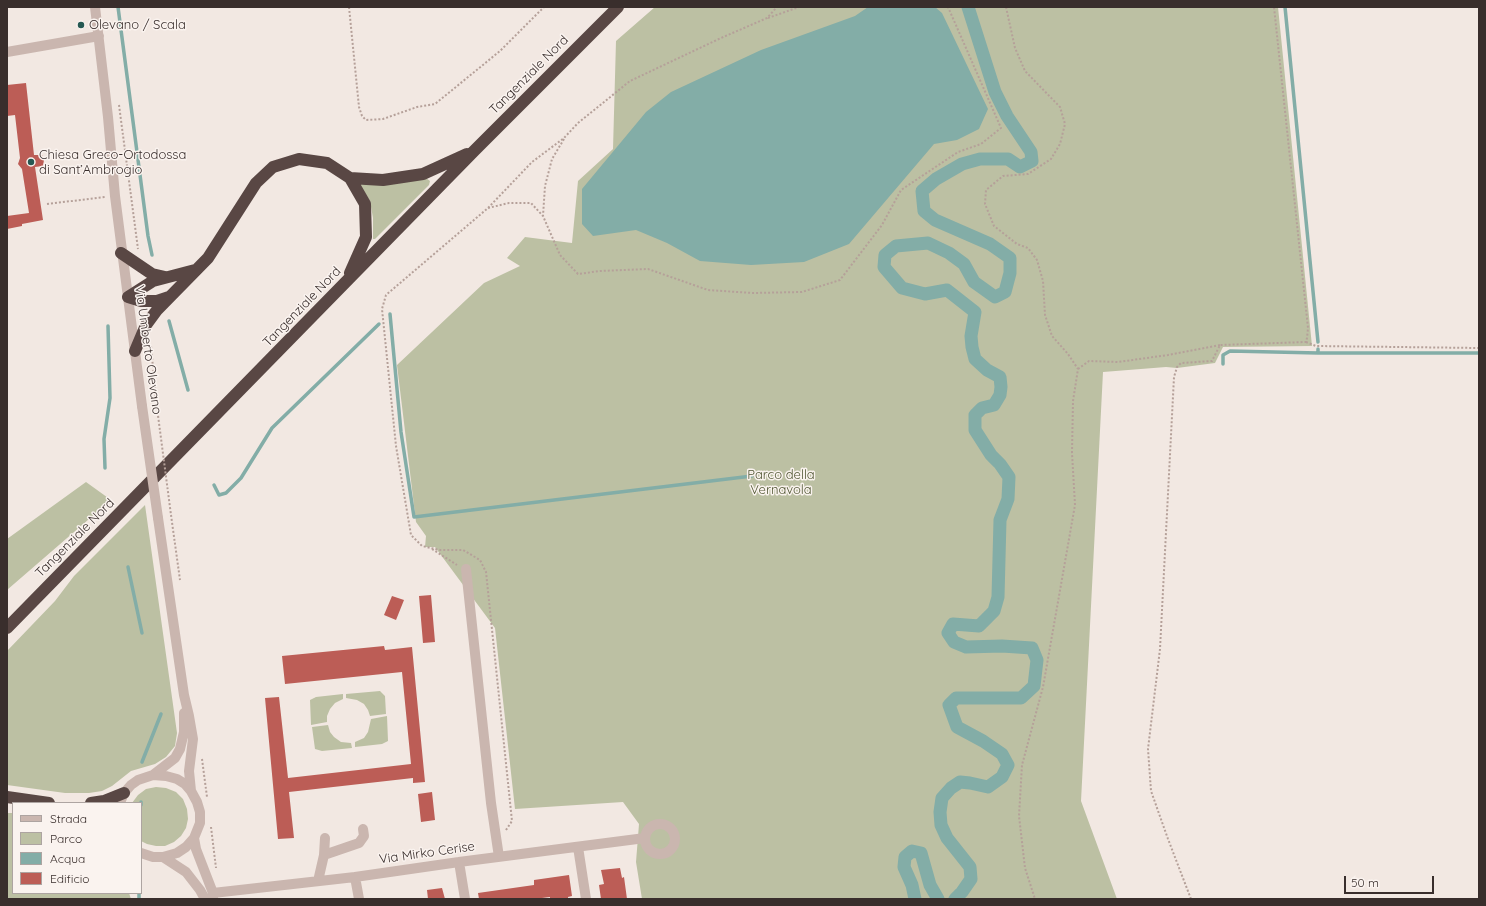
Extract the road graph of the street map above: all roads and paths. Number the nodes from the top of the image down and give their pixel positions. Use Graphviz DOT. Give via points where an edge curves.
graph roads {
  1 [pos="95,7"];
  2 [pos="349,7"];
  3 [pos="544,7"];
  4 [pos="618,7"];
  5 [pos="777,7"];
  6 [pos="799,7"];
  7 [pos="948,7"];
  8 [pos="1006,7"];
  9 [pos="1274,7"];
  10 [pos="767,18"];
  11 [pos="99,36"];
  12 [pos="7,52"];
  13 [pos="118,101"];
  14 [pos="564,138"];
  15 [pos="474,151"];
  16 [pos="350,178"];
  17 [pos="115,196"];
  18 [pos="48,204"];
  19 [pos="488,208"];
  20 [pos="543,216"];
  21 [pos="121,253"];
  22 [pos="142,254"];
  23 [pos="196,269"];
  24 [pos="170,278"];
  25 [pos="346,282"];
  26 [pos="170,296"];
  27 [pos="128,297"];
  28 [pos="1306,342"];
  29 [pos="1220,345"];
  30 [pos="151,346"];
  31 [pos="1479,348"];
  32 [pos="135,351"];
  33 [pos="1078,369"];
  34 [pos="171,515"];
  35 [pos="431,548"];
  36 [pos="466,569"];
  37 [pos="7,628"];
  38 [pos="184,695"];
  39 [pos="153,775"];
  40 [pos="191,790"];
  41 [pos="7,797"];
  42 [pos="122,798"];
  43 [pos="42,802"];
  44 [pos="98,802"];
  45 [pos="363,829"];
  46 [pos="194,838"];
  47 [pos="325,838"];
  48 [pos="645,838"];
  49 [pos="496,840"];
  50 [pos="578,847"];
  51 [pos="142,853"];
  52 [pos="324,855"];
  53 [pos="163,857"];
  54 [pos="499,857"];
  55 [pos="459,862"];
  56 [pos="355,877"];
  57 [pos="318,881"];
  58 [pos="232,895"];
  59 [pos="211,897"];
  60 [pos="359,899"];
  61 [pos="465,899"];
  62 [pos="586,899"];
  63 [pos="1035,899"];
  64 [pos="1191,899"];
  1 -- 11 [label="street, Via Umberto Olevano"];
  2 -- 3 [label="path" via="359,107 366,120 383,119 417,107 435,104 500,51"];
  4 -- 15 [label="highway, Tangenziale Nord"];
  5 -- 10 [label="path"];
  6 -- 10 [label="path"];
  7 -- 20 [label="path" via="1001,128 981,144 958,152 901,190 882,225 840,280 802,292 752,293 708,290 648,270 578,274 560,255"];
  8 -- 33 [label="path" via="1015,48 1025,71 1060,107 1065,124 1060,144 1051,159 1028,174 1003,176 986,190 985,204 994,226 1017,244 1028,248 1037,260 1043,281 1045,315 1052,336"];
  9 -- 28 [label="path" via="1308,328"];
  10 -- 14 [label="path" via="630,81 578,123"];
  11 -- 12 [label="street"];
  11 -- 17 [label="street, Via Umberto Olevano"];
  13 -- 22 [label="path" via="138,249"];
  14 -- 19 [label="path" via="532,162"];
  14 -- 20 [label="path" via="552,159 545,186"];
  15 -- 16 [label="highway" via="423,174 383,180"];
  15 -- 25 [label="highway, Tangenziale Nord"];
  16 -- 23 [label="highway" via="327,163 299,159 273,167 256,183 208,258"];
  16 -- 25 [label="highway" via="365,204 366,237"];
  17 -- 18 [label="path"];
  17 -- 21 [label="street, Via Umberto Olevano"];
  19 -- 20 [label="path" via="509,203 531,203"];
  19 -- 35 [label="path" via="386,295 382,309 396,446 411,535 422,546"];
  21 -- 24 [label="highway" via="152,274"];
  21 -- 27 [label="street, Via Umberto Olevano"];
  23 -- 24 [label="highway"];
  23 -- 26 [label="highway"];
  24 -- 27 [label="highway" via="153,281"];
  25 -- 37 [label="highway, Tangenziale Nord"];
  26 -- 27 [label="highway" via="157,301 141,301"];
  26 -- 32 [label="highway" via="146,324"];
  27 -- 32 [label="street, Via Umberto Olevano"];
  28 -- 29 [label="path"];
  28 -- 31 [label="path" via="1316,346"];
  29 -- 33 [label="path" via="1118,362 1089,361"];
  29 -- 64 [label="path" via="1212,361 1181,363 1176,367 1174,377 1160,649 1148,749 1151,791"];
  30 -- 34 [label="path, bridge"];
  32 -- 38 [label="street, Via Umberto Olevano, bridge"];
  33 -- 63 [label="path" via="1073,402 1075,505 1042,687 1022,765 1019,816 1025,868"];
  35 -- 36 [label="path"];
  35 -- 49 [label="path" via="463,550 480,560 486,572 512,821 503,835"];
  36 -- 49 [label="street"];
  38 -- 39 [label="street, Via Umberto Olevano" via="184,732 180,749 175,758"];
  38 -- 40 [label="street, Via Umberto Olevano" via="193,740"];
  39 -- 40 [label="street" via="177,779"];
  39 -- 42 [label="street, Via Umberto Olevano" via="131,785"];
  40 -- 46 [label="street, Via Umberto Olevano" via="200,812 200,823"];
  41 -- 43 [label="highway"];
  42 -- 44 [label="highway"];
  45 -- 52 [label="street" via="364,836 359,843"];
  46 -- 53 [label="street, Via Umberto Olevano" via="177,853"];
  46 -- 59 [label="street"];
  47 -- 52 [label="street"];
  48 -- 50 [label="street, Via Mirko Cerise"];
  49 -- 54 [label="street"];
  50 -- 54 [label="street, Via Mirko Cerise"];
  50 -- 62 [label="street"];
  51 -- 53 [label="street, Via Umberto Olevano"];
  52 -- 57 [label="street"];
  53 -- 59 [label="street, Via Umberto Olevano" via="186,872 200,890"];
  54 -- 55 [label="street, Via Mirko Cerise"];
  55 -- 56 [label="street, Via Mirko Cerise"];
  55 -- 61 [label="street"];
  56 -- 57 [label="street, Via Mirko Cerise"];
  56 -- 60 [label="street"];
  57 -- 58 [label="street, Via Mirko Cerise"];
  58 -- 59 [label="street, Via Mirko Cerise"];
}
